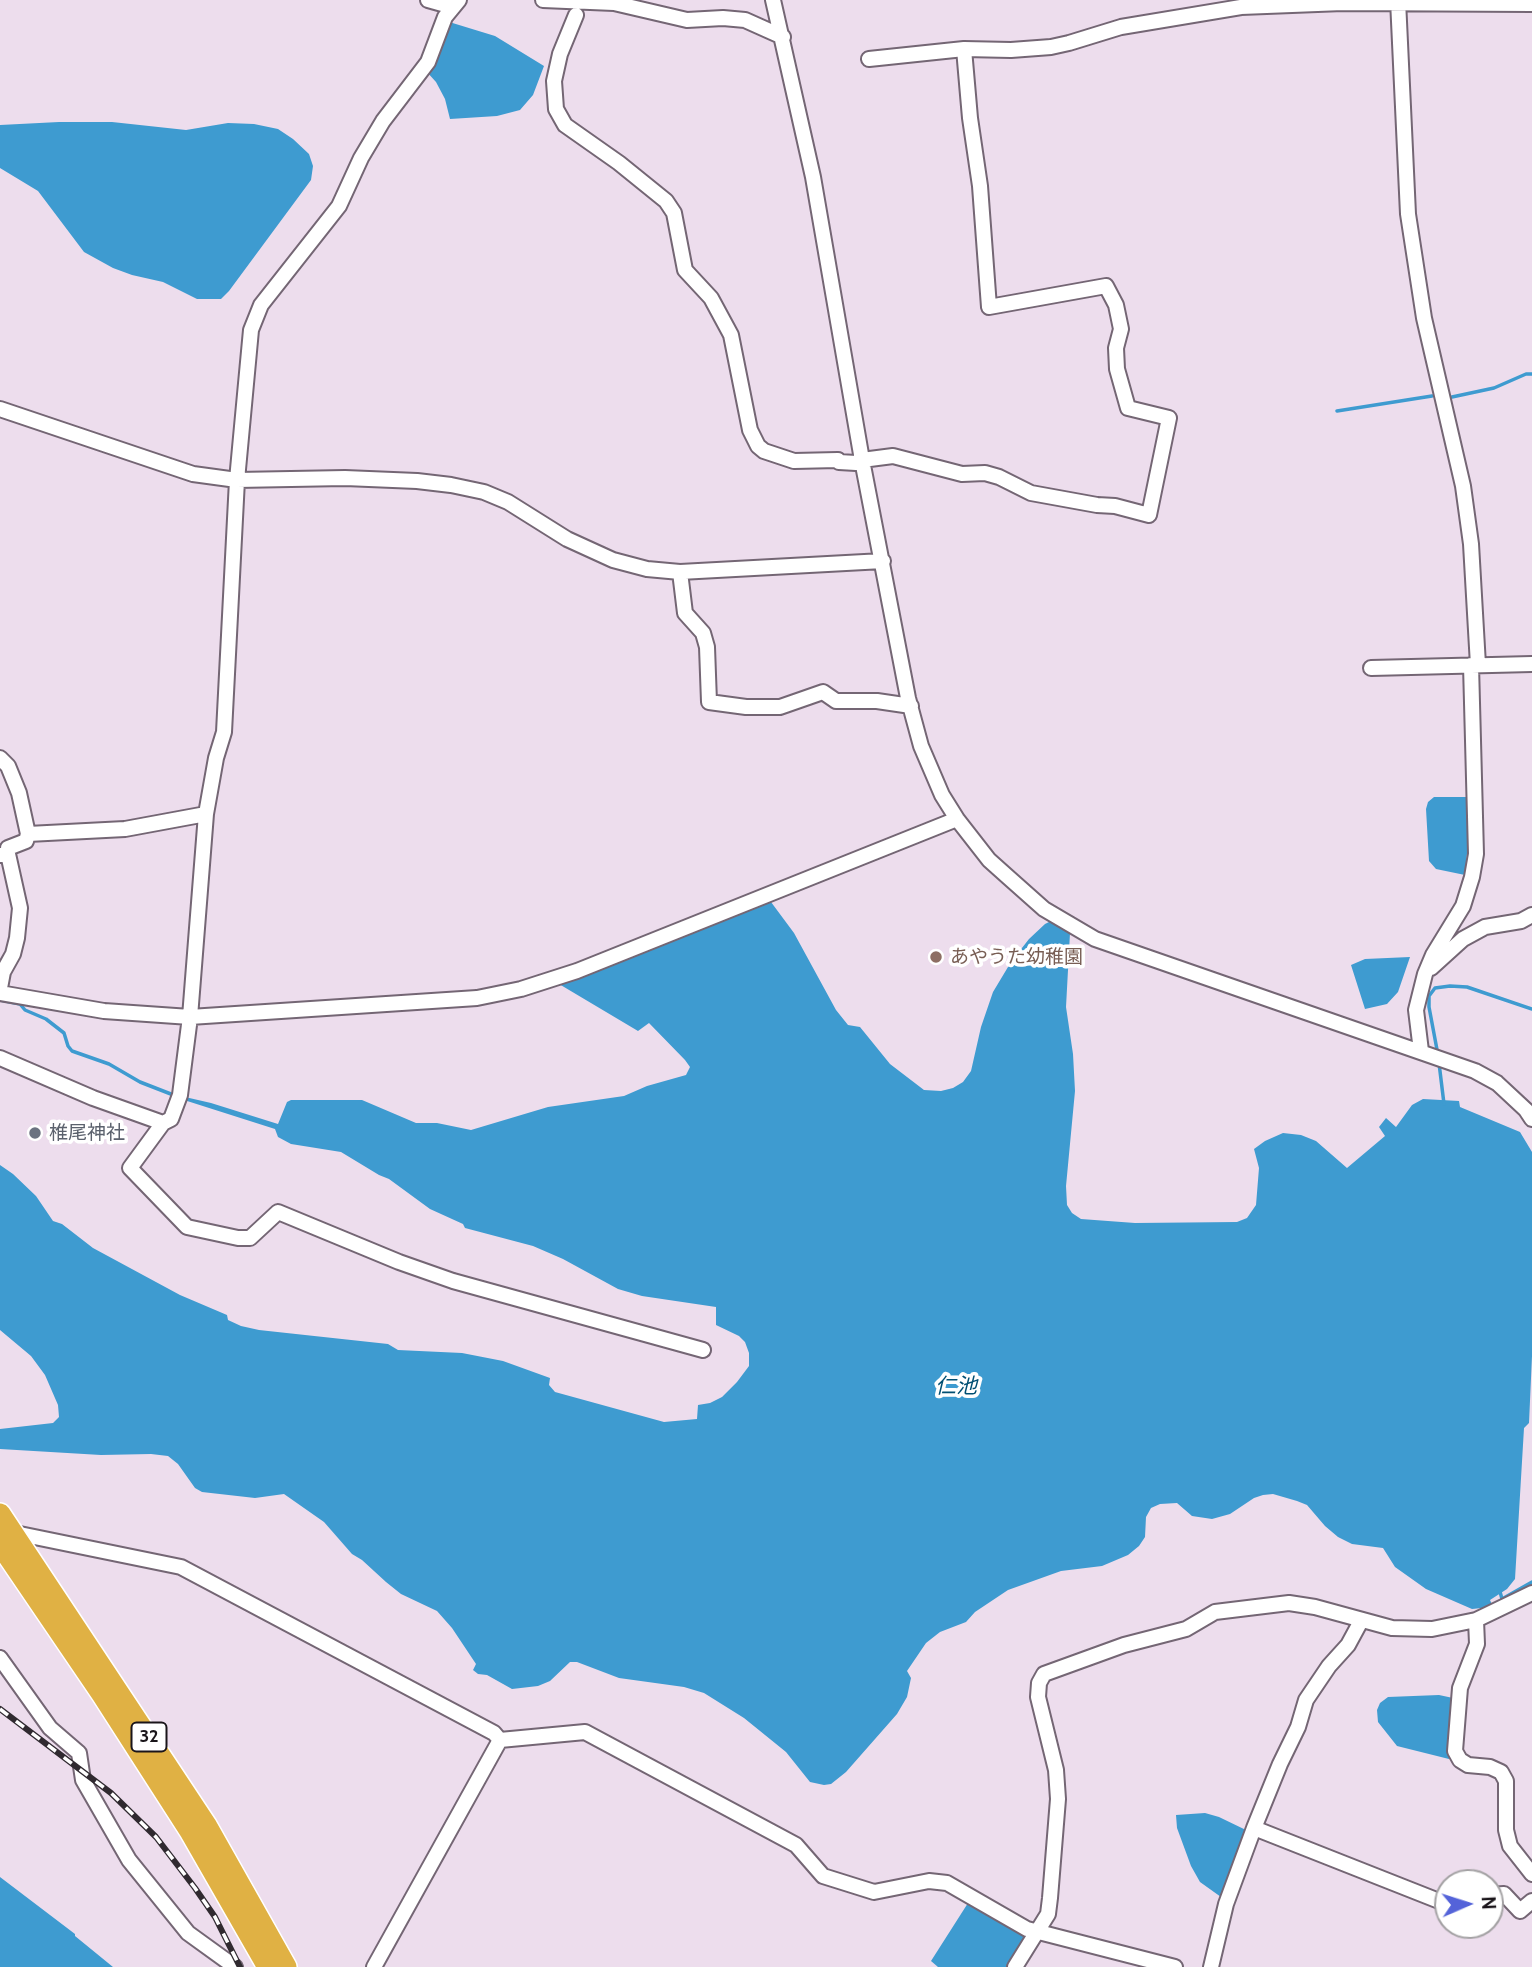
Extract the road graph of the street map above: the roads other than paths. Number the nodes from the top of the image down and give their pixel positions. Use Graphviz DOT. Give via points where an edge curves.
graph roads {
  1 [pos="429,0"];
  2 [pos="543,0"];
  3 [pos="773,0"];
  4 [pos="1398,2"];
  5 [pos="456,4"];
  6 [pos="1532,4"];
  7 [pos="576,15"];
  8 [pos="783,37"];
  9 [pos="964,49"];
  10 [pos="869,59"];
  11 [pos="0,409"];
  12 [pos="862,460"];
  13 [pos="237,480"];
  14 [pos="883,561"];
  15 [pos="680,572"];
  16 [pos="1532,664"];
  17 [pos="1474,665"];
  18 [pos="1371,668"];
  19 [pos="911,706"];
  20 [pos="0,758"];
  21 [pos="206,814"];
  22 [pos="957,819"];
  23 [pos="28,834"];
  24 [pos="4,854"];
  25 [pos="1532,915"];
  26 [pos="1424,974"];
  27 [pos="0,990"];
  28 [pos="190,1017"];
  29 [pos="1424,1052"];
  30 [pos="0,1058"];
  31 [pos="1530,1112"];
  32 [pos="163,1123"];
  33 [pos="703,1350"];
  34 [pos="0,1514"];
  35 [pos="4,1536"];
  36 [pos="1532,1586"];
  37 [pos="1532,1595"];
  38 [pos="1476,1620"];
  39 [pos="1361,1621"];
  40 [pos="0,1658"];
  41 [pos="500,1740"];
  42 [pos="1254,1828"];
  43 [pos="1532,1874"];
  44 [pos="1504,1894"];
  45 [pos="1434,1899"];
  46 [pos="1532,1901"];
  47 [pos="1038,1931"];
  48 [pos="235,1967"];
  49 [pos="268,1967"];
  50 [pos="286,1967"];
  51 [pos="374,1967"];
  52 [pos="1015,1967"];
  53 [pos="1175,1967"];
  54 [pos="1211,1967"];
  1 -- 5 [label="street"];
  2 -- 8 [label="street" via="614,3 687,20 745,20"];
  3 -- 8 [label="street"];
  4 -- 6 [label="street"];
  4 -- 9 [label="street" via="1241,7 1122,27 1051,47"];
  4 -- 17 [label="street" via="1408,214 1424,318 1463,486 1471,544"];
  5 -- 13 [label="street" via="445,17 428,62 361,158 339,206 261,305 249,340"];
  7 -- 12 [label="street" via="554,81 556,109 565,125 619,163 674,213 685,270 711,298 732,335 750,430 758,446 793,461"];
  8 -- 12 [label="street" via="813,177"];
  9 -- 10 [label="street"];
  9 -- 12 [label="street" via="989,307 1107,286 1119,317 1117,369 1128,408 1168,418 1149,515 1031,493 985,473 962,474 893,456"];
  11 -- 13 [label="street" via="193,474"];
  12 -- 14 [label="street"];
  13 -- 15 [label="street" via="345,478 451,485 508,502 567,540 613,560"];
  13 -- 21 [label="street" via="224,732"];
  14 -- 15 [label="street"];
  14 -- 19 [label="street"];
  15 -- 19 [label="street" via="685,613 703,633 707,648 709,702 780,706 822,692 836,701"];
  16 -- 17 [label="street"];
  17 -- 18 [label="street"];
  17 -- 26 [label="street" via="1476,855 1463,906"];
  19 -- 22 [label="street" via="921,746"];
  20 -- 23 [label="street" via="19,793"];
  21 -- 23 [label="street" via="125,829"];
  21 -- 28 [label="street"];
  22 -- 28 [label="street" via="578,971 521,989 477,998"];
  22 -- 29 [label="street" via="989,860 1044,909 1095,939"];
  23 -- 24 [label="street" via="26,841"];
  24 -- 27 [label="street" via="20,908 18,938"];
  25 -- 26 [label="street" via="1485,927 1463,939"];
  26 -- 29 [label="street" via="1416,1010"];
  27 -- 28 [label="street" via="104,1011"];
  28 -- 32 [label="street" via="179,1098 171,1119"];
  29 -- 31 [label="street" via="1475,1071"];
  30 -- 32 [label="street"];
  32 -- 33 [label="street" via="131,1168 187,1227 250,1238 278,1212 453,1281"];
  34 -- 35 [label="highway, 32"];
  35 -- 41 [label="street" via="181,1567"];
  35 -- 49 [label="highway, 32" via="191,1831"];
  35 -- 50 [label="highway, 32" via="206,1825"];
  36 -- 37 [label="street"];
  37 -- 38 [label="street"];
  38 -- 39 [label="street" via="1408,1630"];
  38 -- 43 [label="street" via="1477,1644 1460,1688 1455,1751 1468,1765 1501,1772 1506,1781 1510,1846"];
  39 -- 42 [label="street" via="1306,1700"];
  39 -- 47 [label="street" via="1289,1603 1215,1612 1186,1629 1044,1674 1038,1697 1056,1770 1058,1799 1048,1914"];
  40 -- 48 [label="street" via="50,1728 79,1753 83,1780 129,1860 188,1933"];
  41 -- 47 [label="street" via="585,1732 796,1845 823,1876 874,1892 929,1881 947,1883"];
  41 -- 51 [label="street"];
  42 -- 45 [label="street"];
  42 -- 54 [label="street" via="1226,1904"];
  44 -- 46 [label="street" via="1520,1912"];
  47 -- 52 [label="street"];
  47 -- 53 [label="street"];
}
